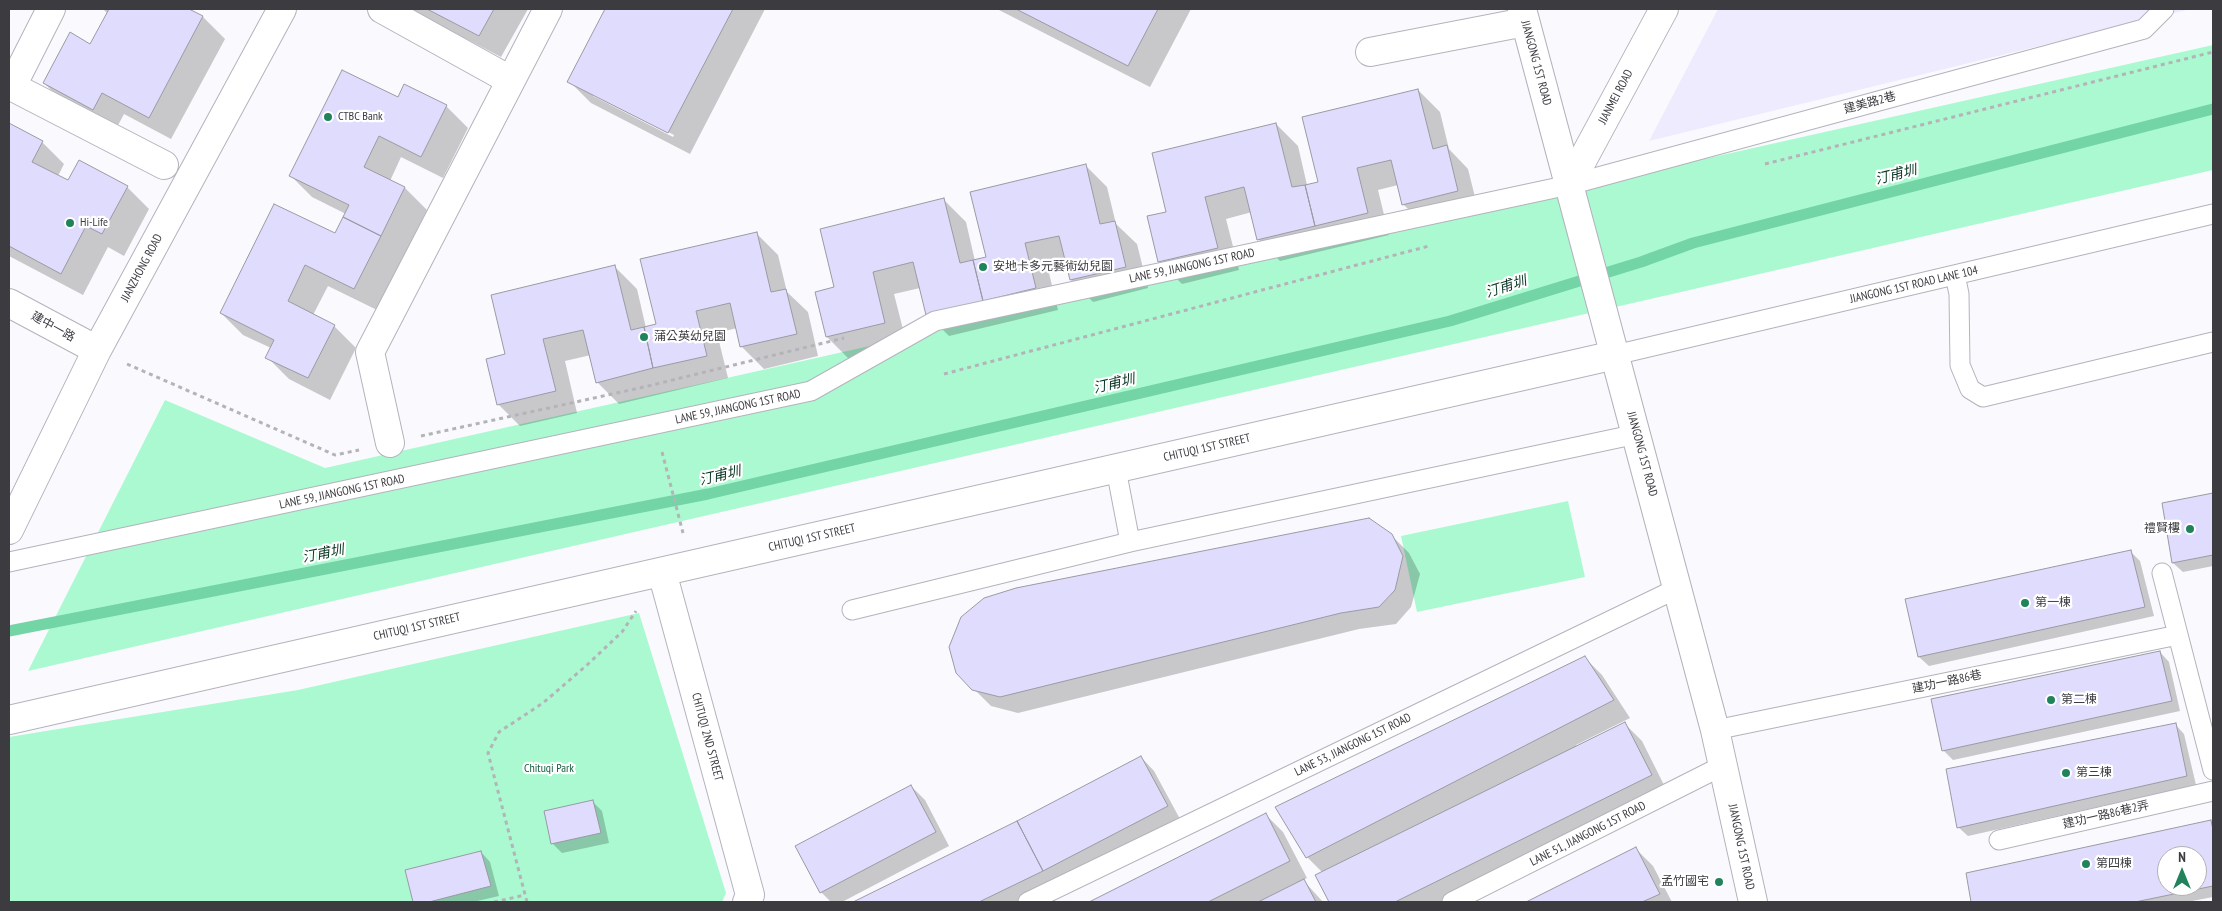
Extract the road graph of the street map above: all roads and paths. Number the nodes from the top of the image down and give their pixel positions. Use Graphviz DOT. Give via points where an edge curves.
graph roads {
  1 [pos="51,9"];
  2 [pos="282,9"];
  3 [pos="382,9"];
  4 [pos="548,9"];
  5 [pos="1664,9"];
  6 [pos="2164,9"];
  7 [pos="1523,15"];
  8 [pos="1370,52"];
  9 [pos="2213,52"];
  10 [pos="510,80"];
  11 [pos="10,85"];
  12 [pos="164,165"];
  13 [pos="1760,165"];
  14 [pos="1569,184"];
  15 [pos="2213,214"];
  16 [pos="1434,245"];
  17 [pos="1954,275"];
  18 [pos="9,302"];
  19 [pos="847,338"];
  20 [pos="2213,342"];
  21 [pos="97,350"];
  22 [pos="1615,355"];
  23 [pos="944,374"];
  24 [pos="1637,434"];
  25 [pos="390,443"];
  26 [pos="662,449"];
  27 [pos="1116,469"];
  28 [pos="10,523"];
  29 [pos="1130,542"];
  30 [pos="9,562"];
  31 [pos="691,565"];
  32 [pos="662,572"];
  33 [pos="2162,573"];
  34 [pos="1678,588"];
  35 [pos="852,610"];
  36 [pos="2178,635"];
  37 [pos="9,720"];
  38 [pos="1715,730"];
  39 [pos="1724,765"];
  40 [pos="2213,770"];
  41 [pos="2213,791"];
  42 [pos="1999,840"];
  43 [pos="525,895"];
  44 [pos="494,902"];
  45 [pos="527,902"];
  46 [pos="747,902"];
  47 [pos="1028,902"];
  48 [pos="1452,902"];
  49 [pos="1754,902"];
  1 -- 11 [label="street"];
  2 -- 21 [label="street, JIANZHONG ROAD"];
  3 -- 10 [label="street"];
  4 -- 10 [label="street"];
  5 -- 14 [label="street, JIANMEI ROAD"];
  6 -- 14 [label="lane, 建美路2巷" via="2144,29"];
  7 -- 8 [label="street"];
  7 -- 14 [label="street, JIANGONG 1ST ROAD"];
  9 -- 13 [label="path"];
  10 -- 25 [label="street" via="370,352"];
  11 -- 12 [label="street"];
  14 -- 22 [label="street, JIANGONG 1ST ROAD"];
  14 -- 30 [label="lane, LANE 59, JIANGONG 1ST ROAD" via="935,321 811,391"];
  15 -- 17 [label="lane, JIANGONG 1ST ROAD LANE 104"];
  16 -- 23 [label="path"];
  17 -- 20 [label="lane" via="1959,294 1960,365 1970,389 1983,397"];
  17 -- 22 [label="lane, JIANGONG 1ST ROAD LANE 104"];
  18 -- 21 [label="street, 建中一路"];
  19 -- 25 [label="path"];
  21 -- 25 [label="path" via="335,455"];
  21 -- 28 [label="street, JIANZHONG ROAD"];
  22 -- 24 [label="street, JIANGONG 1ST ROAD"];
  22 -- 27 [label="street, CHITUQI 1ST STREET"];
  24 -- 29 [label="lane"];
  24 -- 34 [label="street, JIANGONG 1ST ROAD"];
  26 -- 31 [label="path"];
  27 -- 29 [label="lane"];
  27 -- 31 [label="street, CHITUQI 1ST STREET"];
  29 -- 35 [label="lane"];
  31 -- 32 [label="street, CHITUQI 1ST STREET"];
  32 -- 37 [label="street, CHITUQI 1ST STREET"];
  32 -- 43 [label="path" via="622,632 543,703 499,732 488,753"];
  32 -- 46 [label="street, CHITUQI 2ND STREET" via="750,895"];
  33 -- 36 [label="lane"];
  34 -- 38 [label="street, JIANGONG 1ST ROAD"];
  34 -- 47 [label="lane, LANE 53, JIANGONG 1ST ROAD"];
  36 -- 38 [label="lane, 建功一路86巷"];
  36 -- 40 [label="lane"];
  38 -- 39 [label="street, JIANGONG 1ST ROAD"];
  39 -- 48 [label="lane, LANE 51, JIANGONG 1ST ROAD"];
  39 -- 49 [label="street, JIANGONG 1ST ROAD"];
  41 -- 42 [label="lane, 建功一路86巷2弄"];
  43 -- 44 [label="path"];
  43 -- 45 [label="path"];
}
